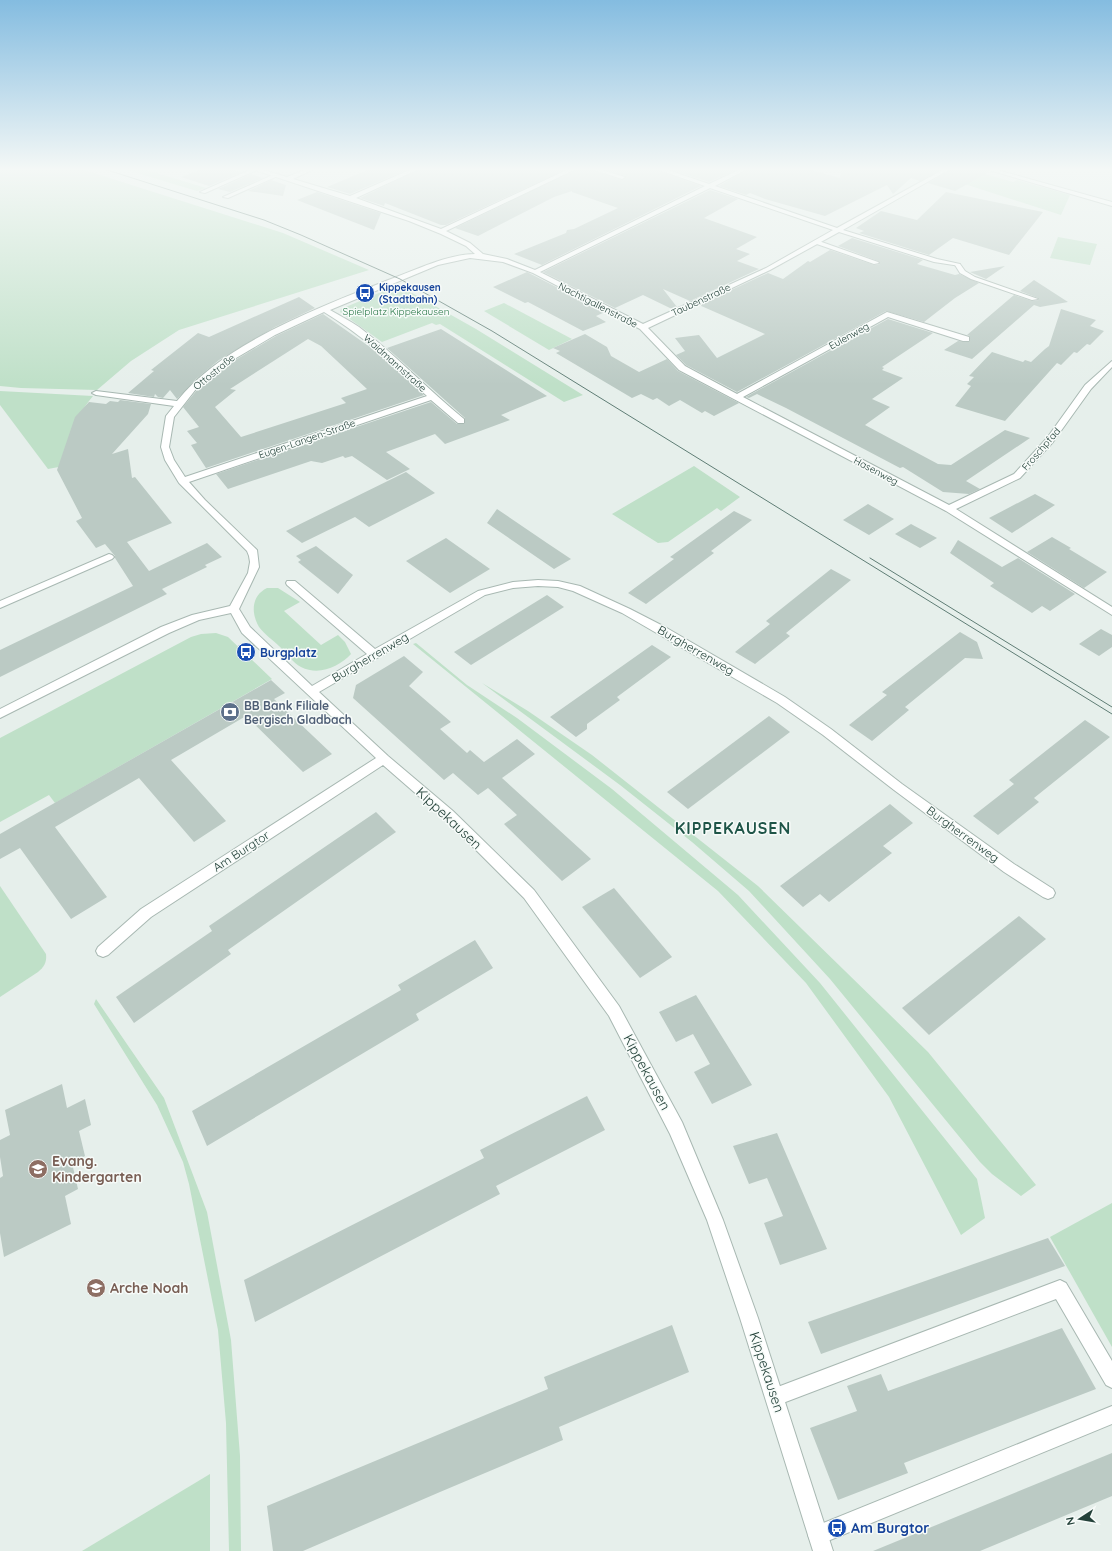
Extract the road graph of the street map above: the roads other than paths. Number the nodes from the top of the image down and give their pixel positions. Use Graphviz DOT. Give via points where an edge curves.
graph roads {
  1 [pos="461,240"];
  2 [pos="599,240"];
  3 [pos="819,240"];
  4 [pos="872,240"];
  5 [pos="816,242"];
  6 [pos="481,256"];
  7 [pos="876,263"];
  8 [pos="535,272"];
  9 [pos="1034,299"];
  10 [pos="325,310"];
  11 [pos="642,327"];
  12 [pos="966,339"];
  13 [pos="1112,363"];
  14 [pos="96,393"];
  15 [pos="432,397"];
  16 [pos="737,397"];
  17 [pos="178,404"];
  18 [pos="461,421"];
  19 [pos="182,481"];
  20 [pos="948,510"];
  21 [pos="109,557"];
  22 [pos="291,583"];
  23 [pos="0,605"];
  24 [pos="234,609"];
  25 [pos="1112,612"];
  26 [pos="374,654"];
  27 [pos="312,691"];
  28 [pos="0,714"];
  29 [pos="384,759"];
  30 [pos="1048,893"];
  31 [pos="103,951"];
  32 [pos="1112,1379"];
  33 [pos="775,1397"];
  34 [pos="1112,1415"];
  35 [pos="821,1543"];
  1 -- 6 [label="street" via="477,249"];
  2 -- 8 [label="street"];
  3 -- 5 [label="street, Taubenstraße"];
  4 -- 9 [label="street" via="958,265 962,272 973,278"];
  5 -- 7 [label="street"];
  5 -- 11 [label="street, Taubenstraße" via="768,269"];
  6 -- 8 [label="street, Nachtigallenstraße" via="505,260"];
  6 -- 10 [label="street, Ottostraße" via="457,258 436,264"];
  8 -- 11 [label="street, Nachtigallenstraße"];
  10 -- 15 [label="street, Waidmannstraße" via="355,328 384,351"];
  10 -- 17 [label="street, Ottostraße" via="278,330 234,355 205,376"];
  11 -- 16 [label="street, Hasenweg" via="682,368"];
  12 -- 16 [label="street, Eulenweg" via="887,314"];
  13 -- 20 [label="street, Froschpfad" via="1088,387 1050,440 1017,476"];
  14 -- 17 [label="street"];
  15 -- 18 [label="street, Waidmannstraße"];
  15 -- 19 [label="street, Eugen-Langen-Straße"];
  16 -- 20 [label="street, Hasenweg"];
  17 -- 19 [label="street, Ottostraße" via="168,419 164,433 165,448"];
  19 -- 24 [label="street, Ottostraße" via="252,550 256,564 249,581 236,600"];
  20 -- 25 [label="street, Hasenweg"];
  21 -- 23 [label="street"];
  22 -- 26 [label="street"];
  24 -- 27 [label="street" via="246,630"];
  24 -- 28 [label="street" via="196,617 165,630"];
  26 -- 27 [label="street, Burgherrenweg"];
  26 -- 30 [label="street, Burgherrenweg" via="482,593 513,585 538,583 576,588 661,630 781,700 1003,863"];
  27 -- 29 [label="street, Kippekausen"];
  29 -- 31 [label="street, Am Burgtor" via="146,913"];
  29 -- 33 [label="street, Kippekausen" via="449,815 529,894 614,1012 679,1135 715,1220"];
  32 -- 33 [label="street" via="1060,1289"];
  33 -- 35 [label="street, Kippekausen"];
  34 -- 35 [label="street"];
}
